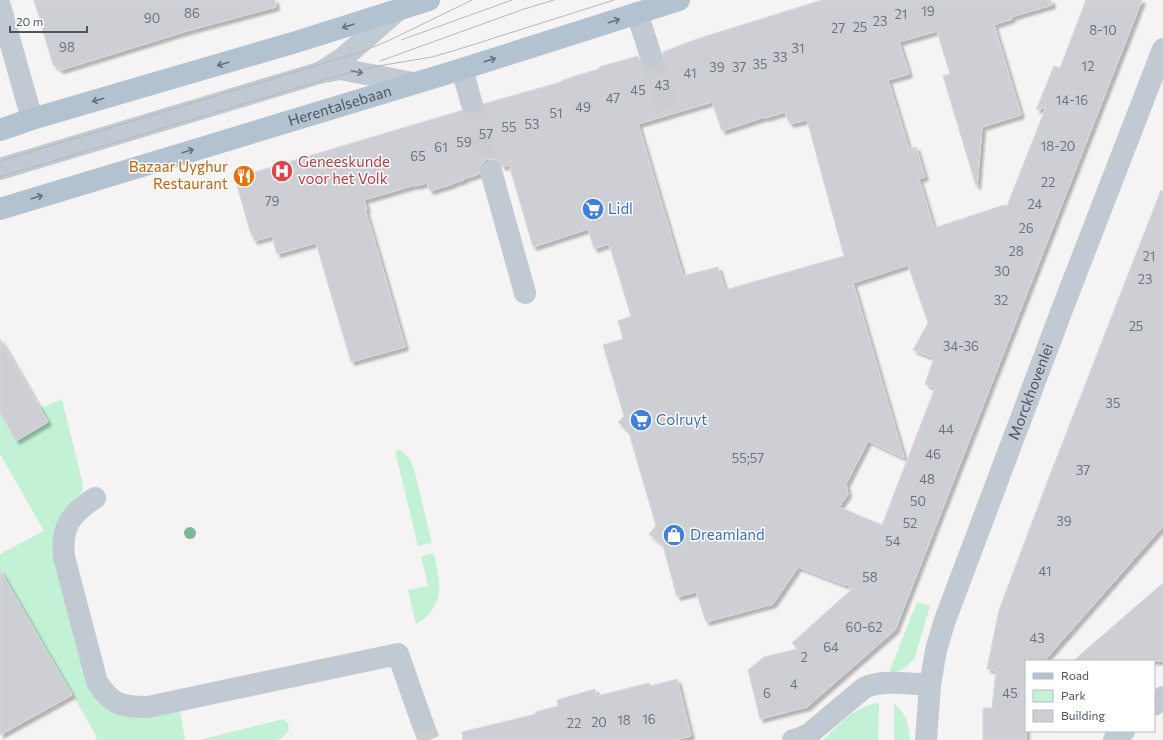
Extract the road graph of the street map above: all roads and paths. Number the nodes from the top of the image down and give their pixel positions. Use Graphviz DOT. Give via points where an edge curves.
graph roads {
  1 [pos="429,0"];
  2 [pos="679,0"];
  3 [pos="0,6"];
  4 [pos="398,10"];
  5 [pos="637,13"];
  6 [pos="1163,49"];
  7 [pos="651,56"];
  8 [pos="462,69"];
  9 [pos="319,73"];
  10 [pos="1158,78"];
  11 [pos="413,83"];
  12 [pos="471,101"];
  13 [pos="32,119"];
  14 [pos="0,130"];
  15 [pos="0,169"];
  16 [pos="491,172"];
  17 [pos="0,209"];
  18 [pos="525,293"];
  19 [pos="95,498"];
  20 [pos="930,685"];
  21 [pos="1163,697"];
  22 [pos="1155,704"];
  23 [pos="422,722"];
  24 [pos="1123,732"];
  25 [pos="793,740"];
  26 [pos="926,740"];
  27 [pos="1114,740"];
  1 -- 4 [label="main road"];
  2 -- 5 [label="main road, Herentalsebaan"];
  3 -- 13 [label="street"];
  4 -- 9 [label="street" via="343,58"];
  4 -- 13 [label="main road, one-way"];
  5 -- 7 [label="street"];
  8 -- 5 [label="main road, Herentalsebaan, one-way"];
  6 -- 10 [label="street, Morckhovenlei"];
  8 -- 11 [label="main road, Herentalsebaan"];
  8 -- 12 [label="street"];
  9 -- 11 [label="street, one-way" via="340,69"];
  9 -- 15 [label="street"];
  10 -- 20 [label="street, Morckhovenlei" via="1063,307 945,620 936,650"];
  17 -- 11 [label="main road, Herentalsebaan, one-way"];
  13 -- 14 [label="main road"];
  16 -- 18 [label="street"];
  19 -- 23 [label="street" via="81,507 70,520 64,532 64,557 97,682 104,693 116,703 129,707 148,707 398,654"];
  20 -- 25 [label="street" via="872,684 808,734"];
  20 -- 26 [label="street, Morckhovenlei"];
  21 -- 22 [label="street"];
  24 -- 27 [label="street"];
}
